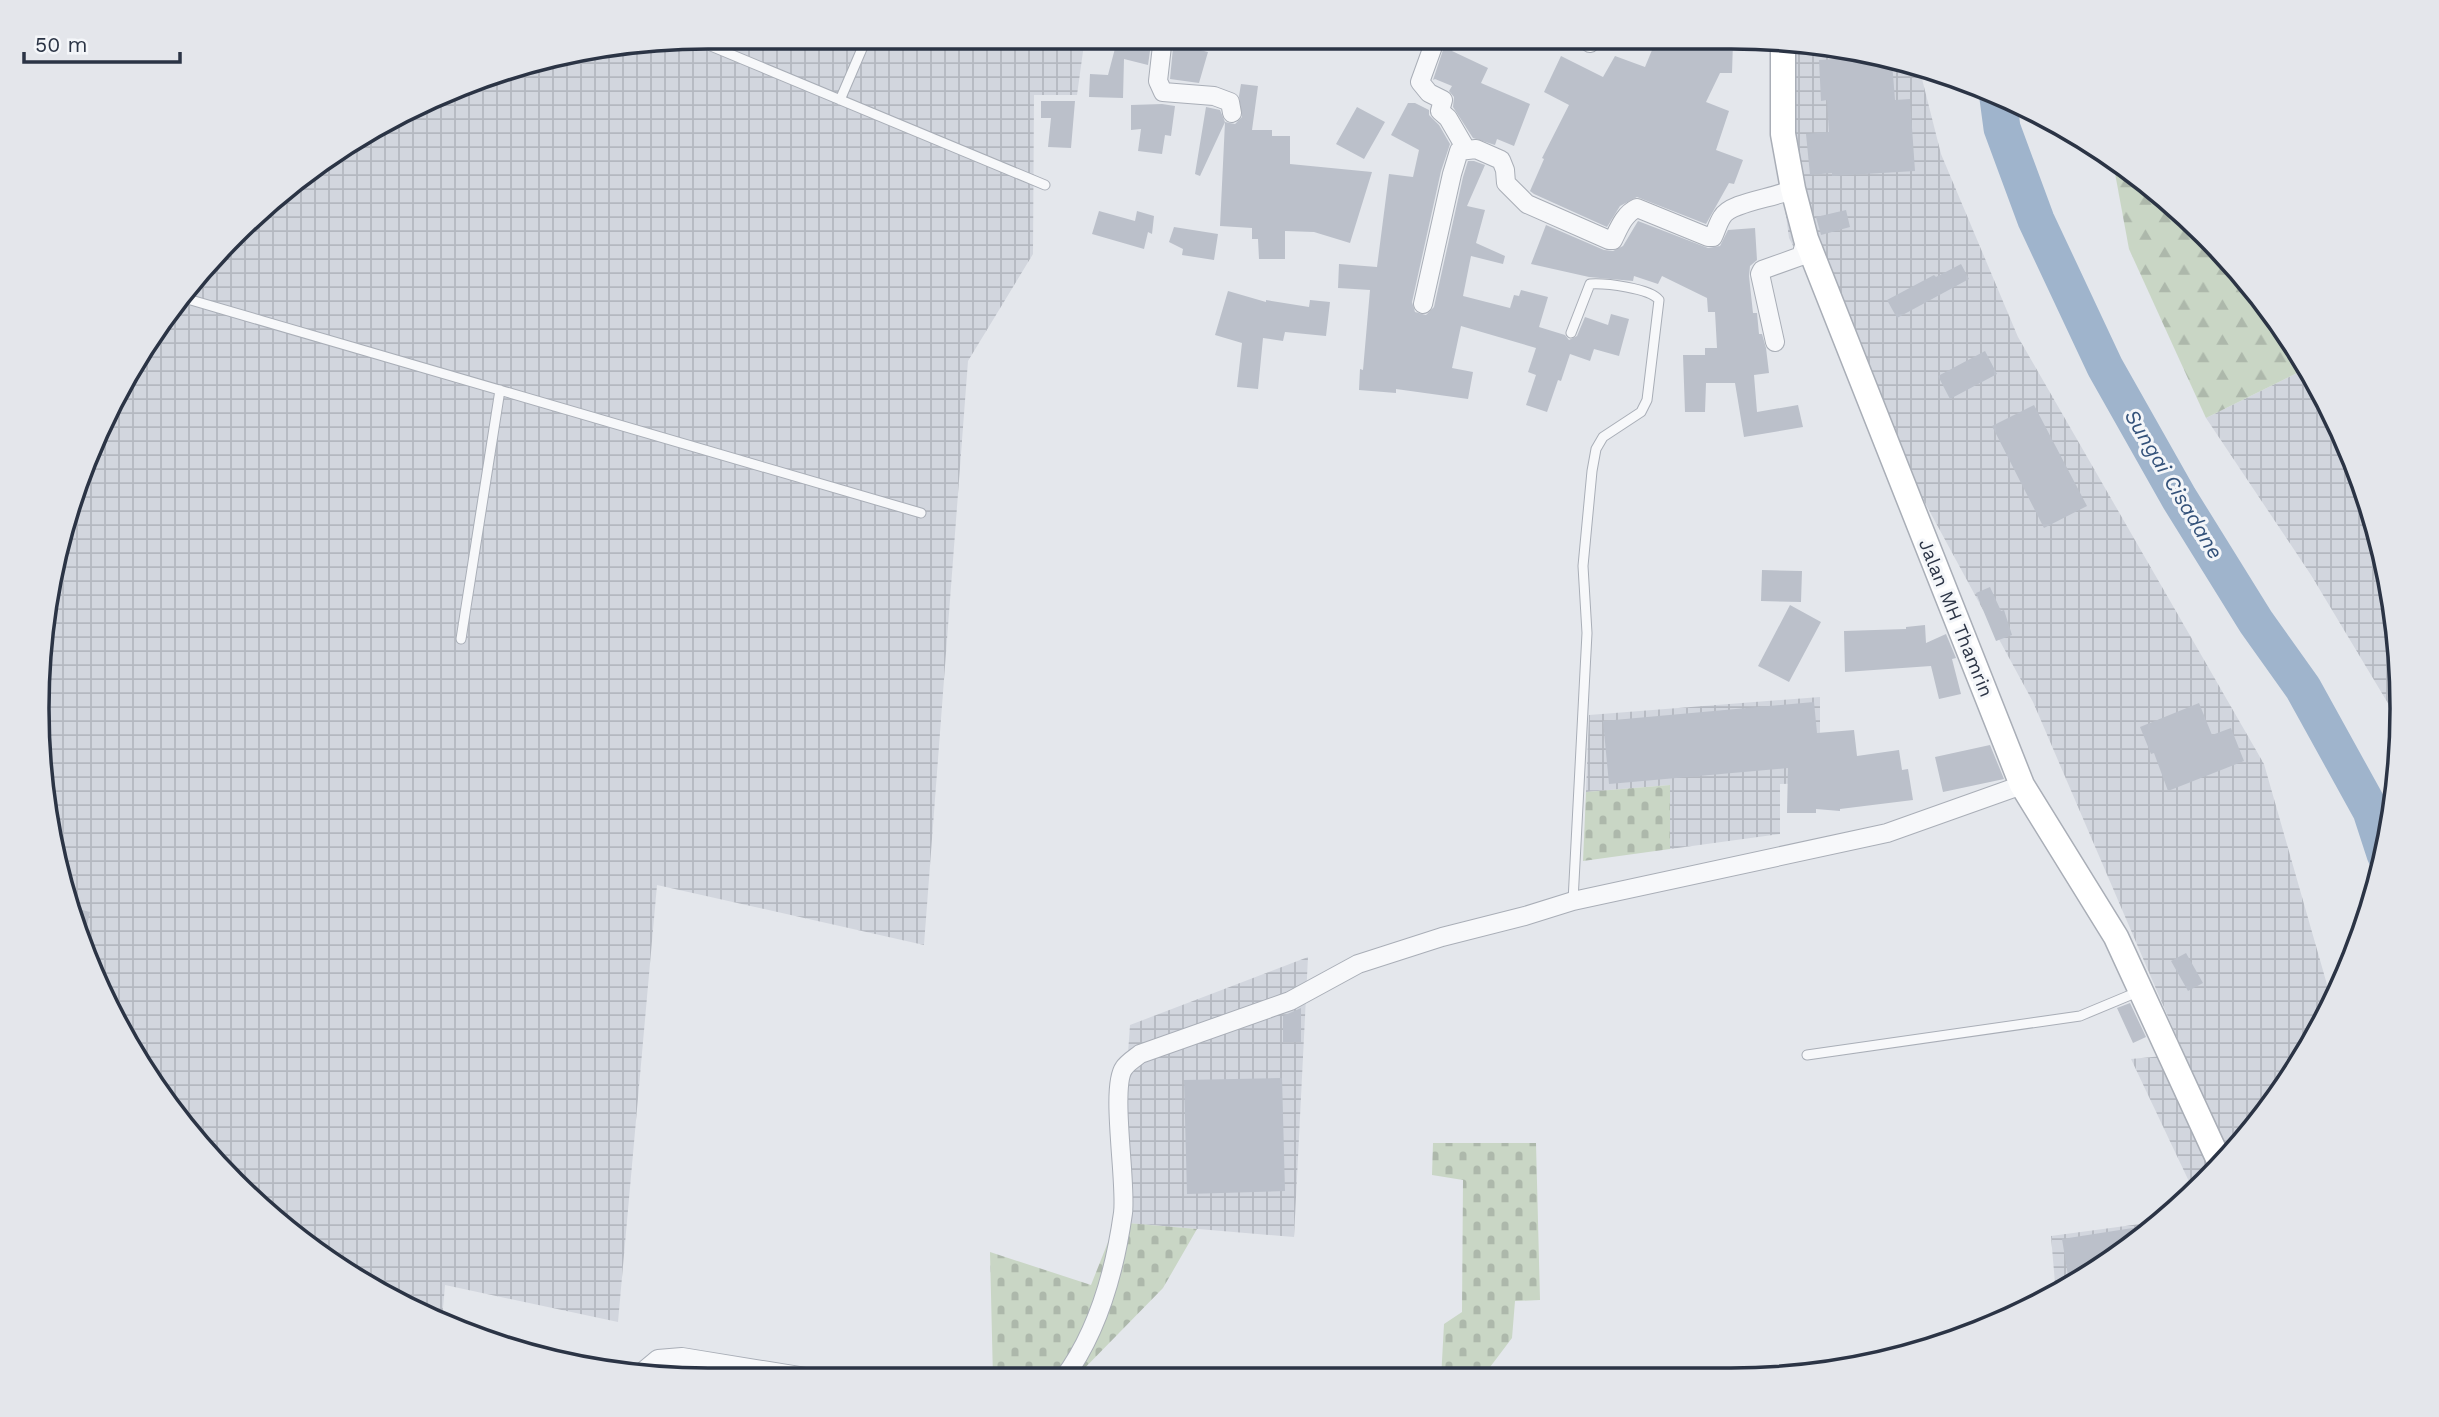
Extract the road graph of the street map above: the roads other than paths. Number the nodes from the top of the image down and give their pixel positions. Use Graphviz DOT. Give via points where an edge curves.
graph roads {
  1 [pos="718,49"];
  2 [pos="861,49"];
  3 [pos="1162,49"];
  4 [pos="1432,49"];
  5 [pos="1783,51"];
  6 [pos="840,100"];
  7 [pos="1232,113"];
  8 [pos="1466,149"];
  9 [pos="1045,185"];
  10 [pos="1788,192"];
  11 [pos="1803,248"];
  12 [pos="191,300"];
  13 [pos="1423,304"];
  14 [pos="1571,333"];
  15 [pos="1775,342"];
  16 [pos="500,390"];
  17 [pos="921,513"];
  18 [pos="461,639"];
  19 [pos="2022,785"];
  20 [pos="1573,901"];
  21 [pos="2140,991"];
  22 [pos="1807,1055"];
  23 [pos="2216,1154"];
  24 [pos="649,1365"];
  25 [pos="750,1368"];
  26 [pos="1071,1368"];
  1 -- 6 [label="lane"];
  2 -- 6 [label="lane"];
  3 -- 7 [label="street" via="1158,80 1163,92 1214,96 1230,103"];
  4 -- 8 [label="street" via="1420,82 1443,100 1440,111"];
  5 -- 10 [label="street, Jalan MH Thamrin"];
  6 -- 9 [label="lane"];
  8 -- 10 [label="street" via="1501,160 1506,183 1527,204 1609,240 1637,208 1713,237 1723,214 1734,207"];
  8 -- 13 [label="street" via="1459,151 1452,174"];
  10 -- 11 [label="street, Jalan MH Thamrin"];
  11 -- 15 [label="street" via="1760,274"];
  11 -- 19 [label="street, Jalan MH Thamrin"];
  12 -- 16 [label="lane"];
  14 -- 20 [label="lane" via="1590,284 1639,289 1659,300 1645,406 1603,437 1592,471 1583,566 1587,633"];
  16 -- 17 [label="lane"];
  16 -- 18 [label="lane"];
  19 -- 20 [label="street" via="1887,833"];
  19 -- 21 [label="street, Jalan MH Thamrin" via="2116,937"];
  20 -- 26 [label="street" via="1358,964 1290,1001 1140,1054 1122,1069 1118,1093 1123,1210 1109,1283"];
  21 -- 22 [label="lane" via="2080,1016"];
  21 -- 23 [label="street, Jalan MH Thamrin"];
  24 -- 25 [label="street" via="658,1359 682,1357"];
}
